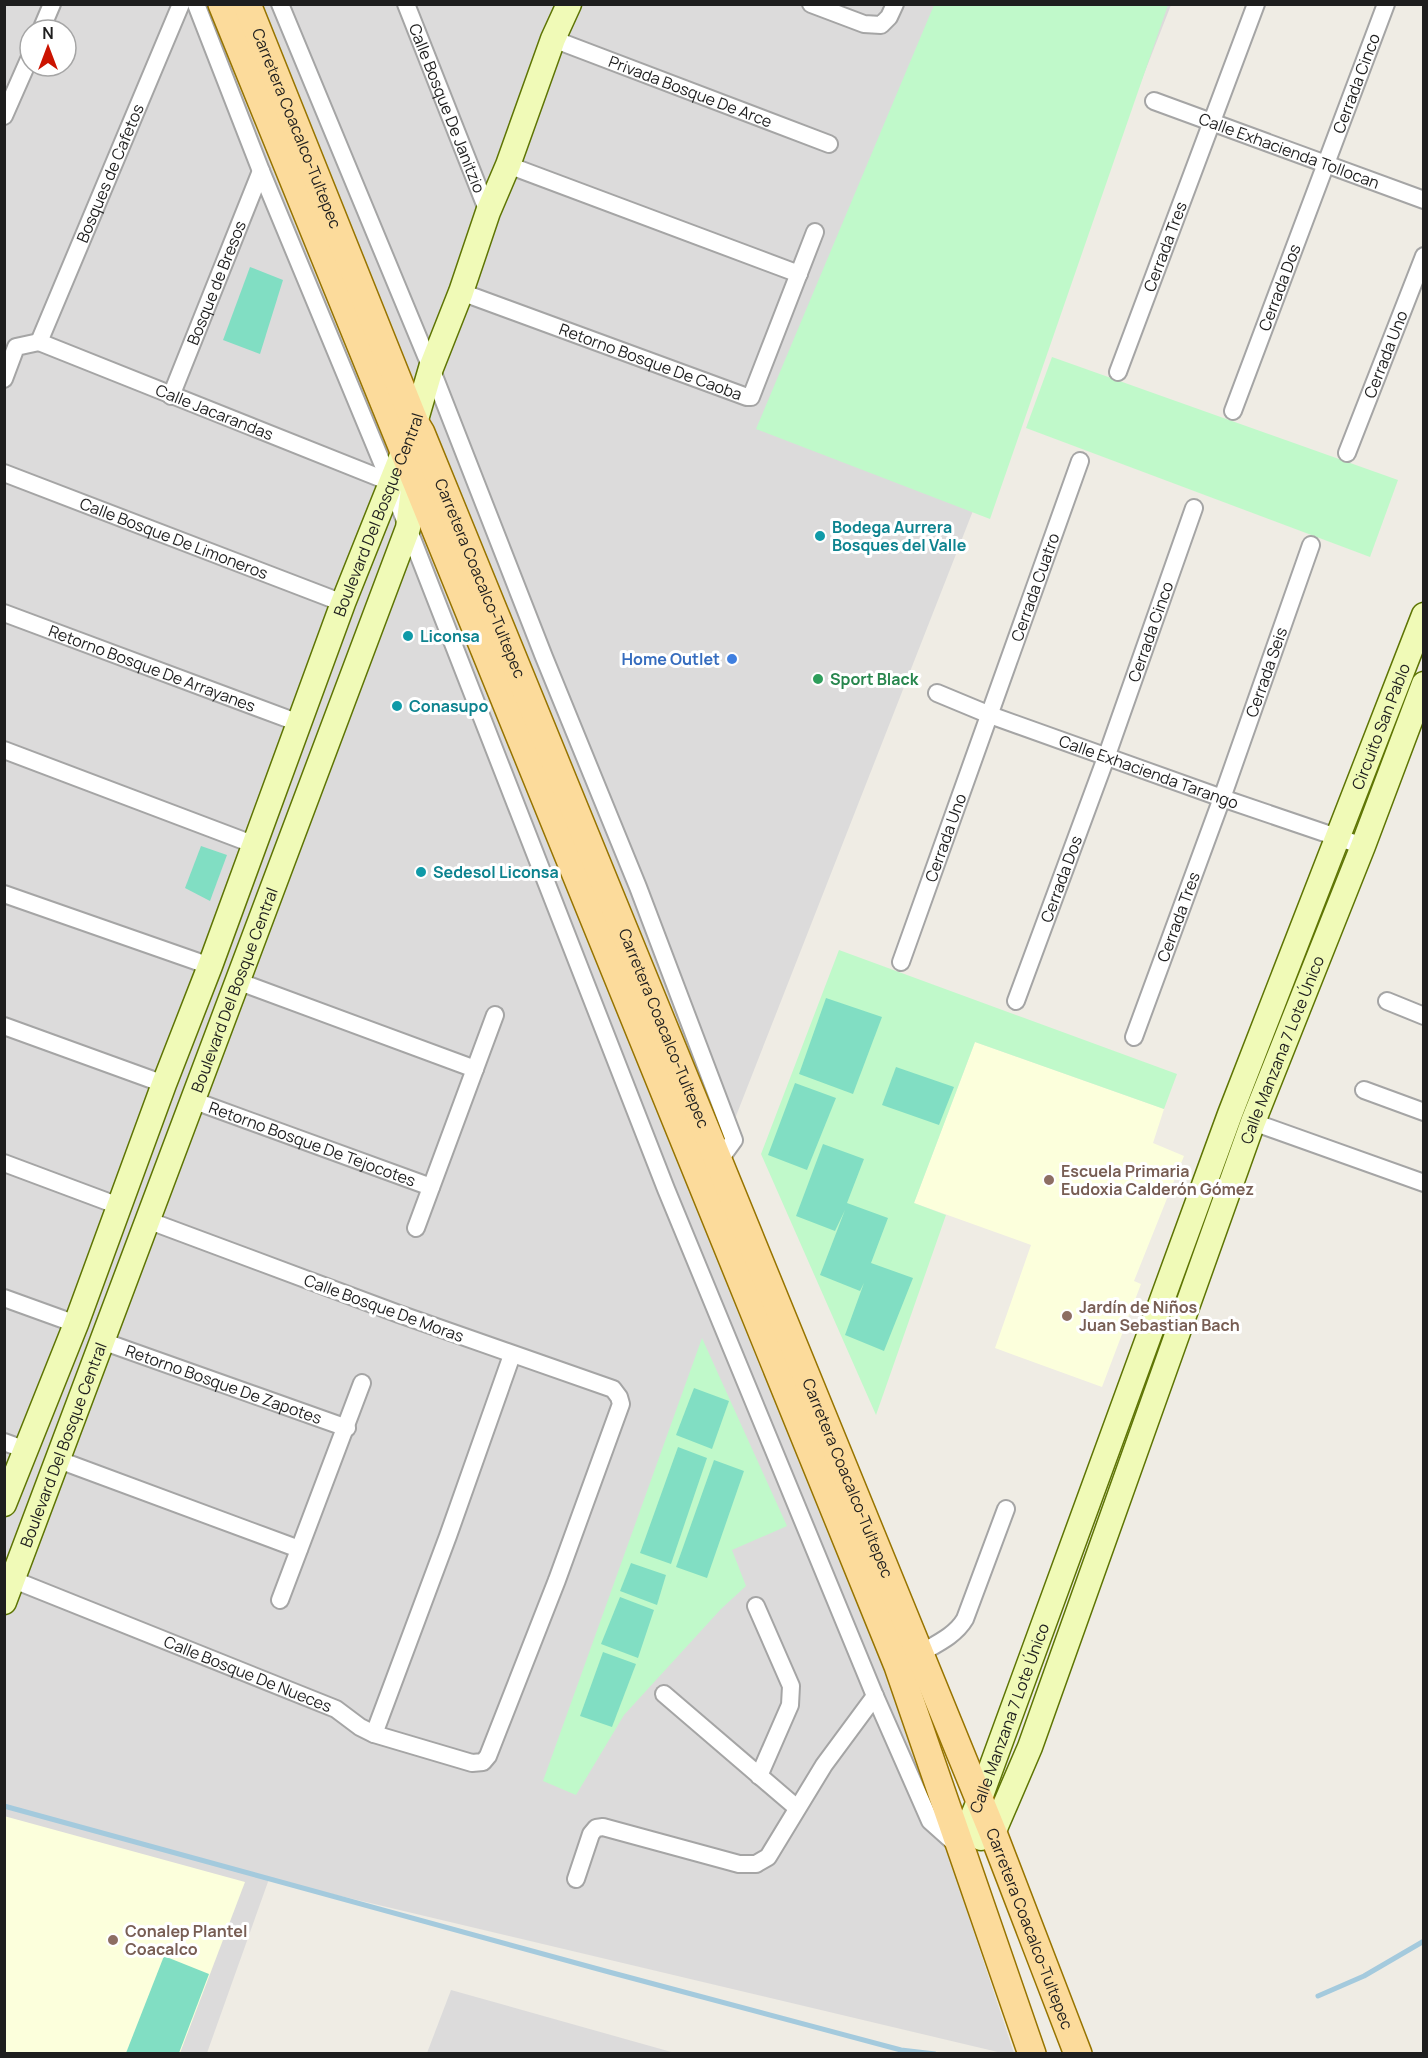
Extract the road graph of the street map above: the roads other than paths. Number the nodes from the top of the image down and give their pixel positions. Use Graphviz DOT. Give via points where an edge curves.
graph roads {
  1 [pos="52,4"];
  2 [pos="181,4"];
  3 [pos="196,4"];
  4 [pos="222,4"];
  5 [pos="247,4"];
  6 [pos="280,4"];
  7 [pos="406,4"];
  8 [pos="811,4"];
  9 [pos="894,4"];
  10 [pos="1256,4"];
  11 [pos="1386,4"];
  12 [pos="566,7"];
  13 [pos="46,18"];
  14 [pos="553,39"];
  15 [pos="21,78"];
  16 [pos="1154,101"];
  17 [pos="4,116"];
  18 [pos="1212,122"];
  19 [pos="829,144"];
  20 [pos="1326,164"];
  21 [pos="507,165"];
  22 [pos="261,171"];
  23 [pos="1424,200"];
  24 [pos="488,212"];
  25 [pos="815,232"];
  26 [pos="1424,256"];
  27 [pos="799,274"];
  28 [pos="461,292"];
  29 [pos="39,342"];
  30 [pos="431,368"];
  31 [pos="1118,372"];
  32 [pos="4,379"];
  33 [pos="171,396"];
  34 [pos="1233,411"];
  35 [pos="413,436"];
  36 [pos="1347,453"];
  37 [pos="1080,461"];
  38 [pos="4,473"];
  39 [pos="402,480"];
  40 [pos="1194,508"];
  41 [pos="408,528"];
  42 [pos="1311,545"];
  43 [pos="343,603"];
  44 [pos="4,613"];
  45 [pos="1424,615"];
  46 [pos="321,664"];
  47 [pos="354,676"];
  48 [pos="1424,684"];
  49 [pos="937,693"];
  50 [pos="990,715"];
  51 [pos="299,723"];
  52 [pos="4,750"];
  53 [pos="1107,755"];
  54 [pos="1222,798"];
  55 [pos="1339,838"];
  56 [pos="255,845"];
  57 [pos="1363,846"];
  58 [pos="4,894"];
  59 [pos="901,962"];
  60 [pos="210,966"];
  61 [pos="237,981"];
  62 [pos="1016,1001"];
  63 [pos="1387,1001"];
  64 [pos="1269,1014"];
  65 [pos="495,1015"];
  66 [pos="1424,1016"];
  67 [pos="1292,1025"];
  68 [pos="4,1026"];
  69 [pos="1134,1037"];
  70 [pos="475,1069"];
  71 [pos="164,1084"];
  72 [pos="1365,1090"];
  73 [pos="192,1100"];
  74 [pos="1424,1112"];
  75 [pos="1253,1122"];
  76 [pos="139,1152"];
  77 [pos="169,1162"];
  78 [pos="718,1162"];
  79 [pos="4,1163"];
  80 [pos="1424,1183"];
  81 [pos="431,1187"];
  82 [pos="119,1206"];
  83 [pos="147,1220"];
  84 [pos="416,1228"];
  85 [pos="4,1298"];
  86 [pos="76,1324"];
  87 [pos="102,1341"];
  88 [pos="512,1355"];
  89 [pos="362,1383"];
  90 [pos="347,1428"];
  91 [pos="15,1446"];
  92 [pos="58,1460"];
  93 [pos="4,1504"];
  94 [pos="1006,1509"];
  95 [pos="299,1549"];
  96 [pos="14,1580"];
  97 [pos="280,1600"];
  98 [pos="4,1602"];
  99 [pos="756,1605"];
  100 [pos="919,1654"];
  101 [pos="664,1694"];
  102 [pos="876,1696"];
  103 [pos="374,1734"];
  104 [pos="483,1762"];
  105 [pos="759,1776"];
  106 [pos="979,1801"];
  107 [pos="797,1808"];
  108 [pos="993,1833"];
  109 [pos="960,1847"];
  110 [pos="576,1879"];
  111 [pos="1032,2054"];
  112 [pos="1078,2054"];
  1 -- 13 [label="street"];
  2 -- 29 [label="street, Bosques de Cafetos"];
  3 -- 22 [label="street"];
  4 -- 35 [label="main road, Carretera Coacalco-Tultepec"];
  5 -- 35 [label="main road, Carretera Coacalco-Tultepec"];
  6 -- 30 [label="street"];
  7 -- 24 [label="street, Calle Bosque De Janitzio"];
  8 -- 9 [label="street" via="864,24 881,26"];
  10 -- 18 [label="street"];
  11 -- 20 [label="street, Cerrada Cinco"];
  12 -- 14 [label="street, Boulevard Del Bosque Central"];
  14 -- 19 [label="street, Privada Bosque De Arce"];
  14 -- 21 [label="street, Boulevard Del Bosque Central"];
  15 -- 17 [label="street"];
  16 -- 18 [label="street, Calle Exhacienda Tollocan"];
  18 -- 20 [label="street, Calle Exhacienda Tollocan"];
  18 -- 31 [label="street, Cerrada Tres"];
  20 -- 23 [label="street, Calle Exhacienda Tollocan"];
  20 -- 34 [label="street, Cerrada Dos"];
  21 -- 24 [label="street, Boulevard Del Bosque Central"];
  21 -- 27 [label="street"];
  22 -- 33 [label="street, Bosque de Bresos"];
  22 -- 39 [label="street"];
  24 -- 28 [label="street, Boulevard Del Bosque Central"];
  25 -- 27 [label="street, Retorno Bosque De Caoba"];
  26 -- 36 [label="street, Cerrada Uno"];
  27 -- 28 [label="street, Retorno Bosque De Caoba" via="753,394 747,397"];
  28 -- 30 [label="street, Boulevard Del Bosque Central"];
  29 -- 32 [label="street" via="16,347"];
  29 -- 33 [label="street, Calle Jacarandas"];
  30 -- 35 [label="street, Boulevard Del Bosque Central"];
  30 -- 78 [label="street" via="638,887 734,1140"];
  33 -- 39 [label="street, Calle Jacarandas"];
  35 -- 39 [label="main road, Carretera Coacalco-Tultepec"];
  35 -- 78 [label="main road, Carretera Coacalco-Tultepec"];
  37 -- 50 [label="street, Cerrada Cuatro"];
  38 -- 43 [label="street, Calle Bosque De Limoneros"];
  39 -- 41 [label="street, Boulevard Del Bosque Central"];
  39 -- 43 [label="street, Boulevard Del Bosque Central"];
  39 -- 109 [label="main road, Carretera Coacalco-Tultepec" via="898,1666"];
  40 -- 53 [label="street, Cerrada Cinco"];
  41 -- 47 [label="street, Boulevard Del Bosque Central"];
  41 -- 102 [label="street" via="666,1190"];
  42 -- 54 [label="street, Cerrada Seis"];
  43 -- 46 [label="street, Boulevard Del Bosque Central"];
  44 -- 51 [label="street, Retorno Bosque De Arrayanes"];
  45 -- 55 [label="street, Circuito San Pablo"];
  46 -- 47 [label="street"];
  46 -- 51 [label="street, Boulevard Del Bosque Central"];
  47 -- 61 [label="street, Boulevard Del Bosque Central"];
  48 -- 57 [label="street, Circuito San Pablo"];
  49 -- 50 [label="street, Calle Exhacienda Tarango"];
  50 -- 53 [label="street, Calle Exhacienda Tarango"];
  50 -- 59 [label="street, Cerrada Uno"];
  51 -- 56 [label="street, Boulevard Del Bosque Central"];
  52 -- 56 [label="street"];
  53 -- 54 [label="street, Calle Exhacienda Tarango"];
  53 -- 62 [label="street, Cerrada Dos"];
  54 -- 55 [label="street, Calle Exhacienda Tarango"];
  54 -- 69 [label="street, Cerrada Tres"];
  55 -- 57 [label="street, Calle Exhacienda Tarango"];
  55 -- 64 [label="street, Calle Manzana 7 Lote Único"];
  56 -- 60 [label="street, Boulevard Del Bosque Central"];
  57 -- 67 [label="street, Calle Manzana 7 Lote Único"];
  58 -- 60 [label="street"];
  60 -- 71 [label="street, Boulevard Del Bosque Central"];
  61 -- 70 [label="street"];
  61 -- 73 [label="street, Boulevard Del Bosque Central"];
  63 -- 66 [label="street"];
  64 -- 67 [label="street"];
  64 -- 106 [label="street, Calle Manzana 7 Lote Único"];
  65 -- 70 [label="street, Retorno Bosque De Tejocotes"];
  67 -- 75 [label="street, Calle Manzana 7 Lote Único"];
  68 -- 71 [label="street"];
  70 -- 81 [label="street, Retorno Bosque De Tejocotes"];
  71 -- 76 [label="street, Boulevard Del Bosque Central"];
  72 -- 74 [label="street"];
  73 -- 77 [label="street, Boulevard Del Bosque Central"];
  73 -- 81 [label="street, Retorno Bosque De Tejocotes"];
  75 -- 80 [label="street"];
  75 -- 108 [label="street, Calle Manzana 7 Lote Único" via="1030,1747"];
  76 -- 77 [label="street"];
  76 -- 82 [label="street, Boulevard Del Bosque Central"];
  77 -- 83 [label="street, Boulevard Del Bosque Central"];
  78 -- 100 [label="main road, Carretera Coacalco-Tultepec"];
  79 -- 82 [label="street"];
  81 -- 84 [label="street, Retorno Bosque De Tejocotes"];
  82 -- 86 [label="street, Boulevard Del Bosque Central"];
  83 -- 87 [label="street, Boulevard Del Bosque Central"];
  83 -- 88 [label="street, Calle Bosque De Moras"];
  85 -- 86 [label="street"];
  86 -- 91 [label="street, Boulevard Del Bosque Central"];
  87 -- 90 [label="street, Retorno Bosque De Zapotes"];
  87 -- 92 [label="street, Boulevard Del Bosque Central"];
  88 -- 103 [label="street"];
  88 -- 104 [label="street, Calle Bosque De Moras" via="613,1389 621,1404 557,1580"];
  89 -- 90 [label="street"];
  90 -- 95 [label="street"];
  91 -- 93 [label="street, Boulevard Del Bosque Central"];
  92 -- 95 [label="street"];
  92 -- 96 [label="street, Boulevard Del Bosque Central"];
  94 -- 100 [label="street" via="960,1628"];
  95 -- 97 [label="street"];
  96 -- 98 [label="street, Boulevard Del Bosque Central"];
  96 -- 103 [label="street, Calle Bosque De Nueces" via="336,1709"];
  99 -- 105 [label="street" via="792,1696"];
  100 -- 106 [label="main road, Carretera Coacalco-Tultepec"];
  101 -- 105 [label="street"];
  102 -- 107 [label="street"];
  102 -- 109 [label="street" via="930,1821"];
  103 -- 104 [label="street, Calle Bosque De Nueces" via="472,1763"];
  105 -- 107 [label="street"];
  106 -- 108 [label="main road, Carretera Coacalco-Tultepec"];
  106 -- 109 [label="street, Calle Manzana 7 Lote Único"];
  107 -- 110 [label="street" via="768,1857 756,1864 739,1864 596,1828"];
  108 -- 109 [label="street, Calle Manzana 7 Lote Único"];
  108 -- 112 [label="main road, Carretera Coacalco-Tultepec"];
  109 -- 111 [label="main road, Carretera Coacalco-Tultepec"];
}
